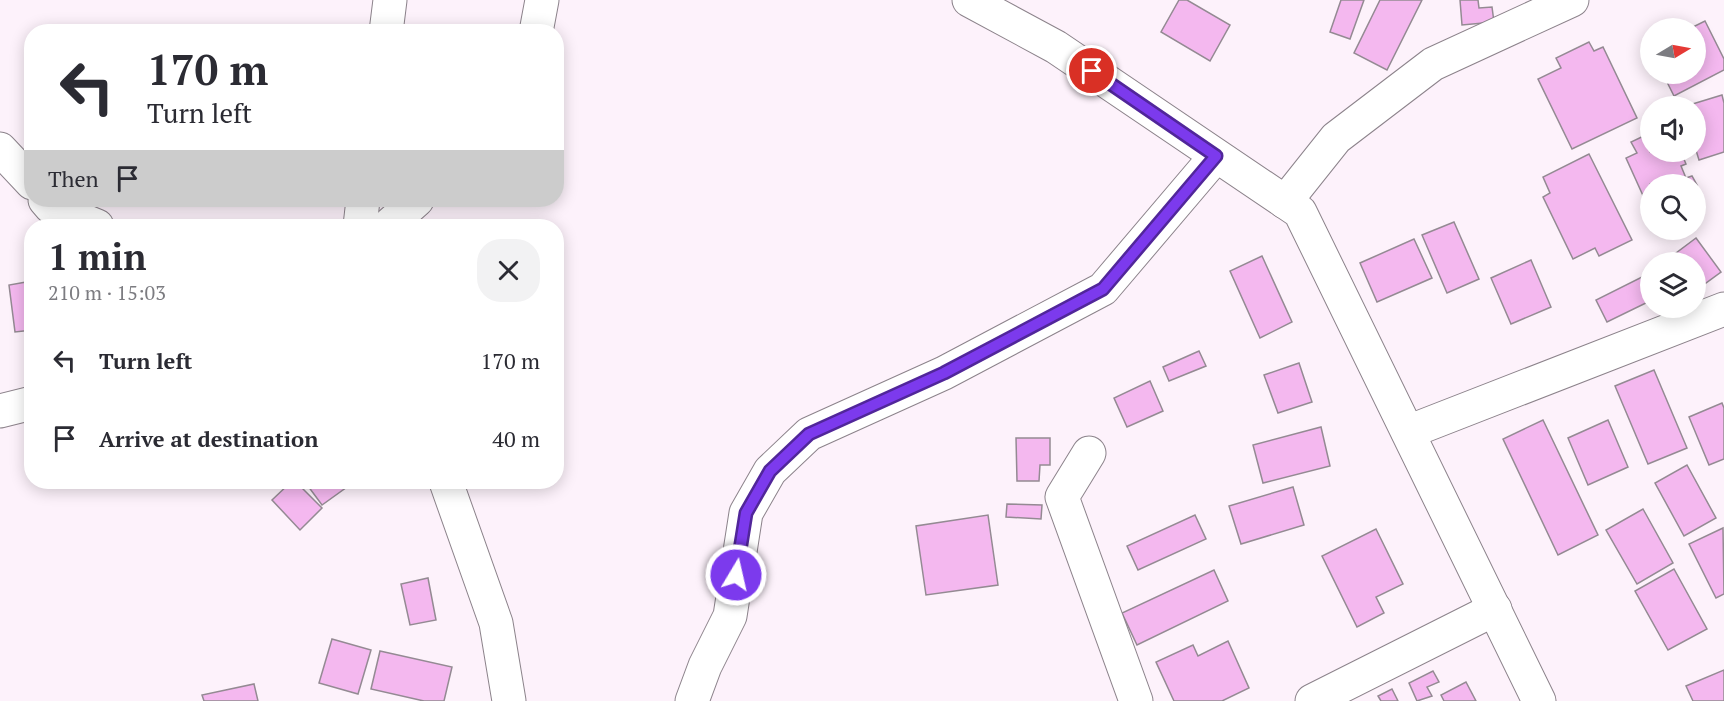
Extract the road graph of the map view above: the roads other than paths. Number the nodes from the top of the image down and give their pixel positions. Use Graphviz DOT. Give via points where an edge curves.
graph roads {
  1 [pos="390,0"];
  2 [pos="542,0"];
  3 [pos="969,0"];
  4 [pos="1572,0"];
  5 [pos="387,24"];
  6 [pos="538,24"];
  7 [pos="0,149"];
  8 [pos="1216,156"];
  9 [pos="24,174"];
  10 [pos="1286,202"];
  11 [pos="51,207"];
  12 [pos="409,207"];
  13 [pos="80,219"];
  14 [pos="396,219"];
  15 [pos="1724,309"];
  16 [pos="24,405"];
  17 [pos="0,411"];
  18 [pos="1408,432"];
  19 [pos="1089,453"];
  20 [pos="448,489"];
  21 [pos="1495,609"];
  22 [pos="508,700"];
  23 [pos="692,701"];
  24 [pos="1136,701"];
  25 [pos="1312,701"];
  26 [pos="1539,701"];
  1 -- 5 [label="street"];
  2 -- 6 [label="street"];
  3 -- 8 [label="street" via="1056,47"];
  4 -- 10 [label="street" via="1433,64 1336,138"];
  7 -- 9 [label="street"];
  8 -- 10 [label="street"];
  8 -- 23 [label="street" via="1103,289 944,373 809,434 770,471 746,513 730,616"];
  10 -- 18 [label="street" via="1300,212"];
  11 -- 13 [label="street"];
  12 -- 14 [label="street"];
  15 -- 18 [label="street"];
  16 -- 17 [label="street"];
  18 -- 21 [label="street"];
  19 -- 24 [label="street" via="1062,497"];
  20 -- 22 [label="street" via="496,623"];
  21 -- 25 [label="street"];
  21 -- 26 [label="street"];
}
